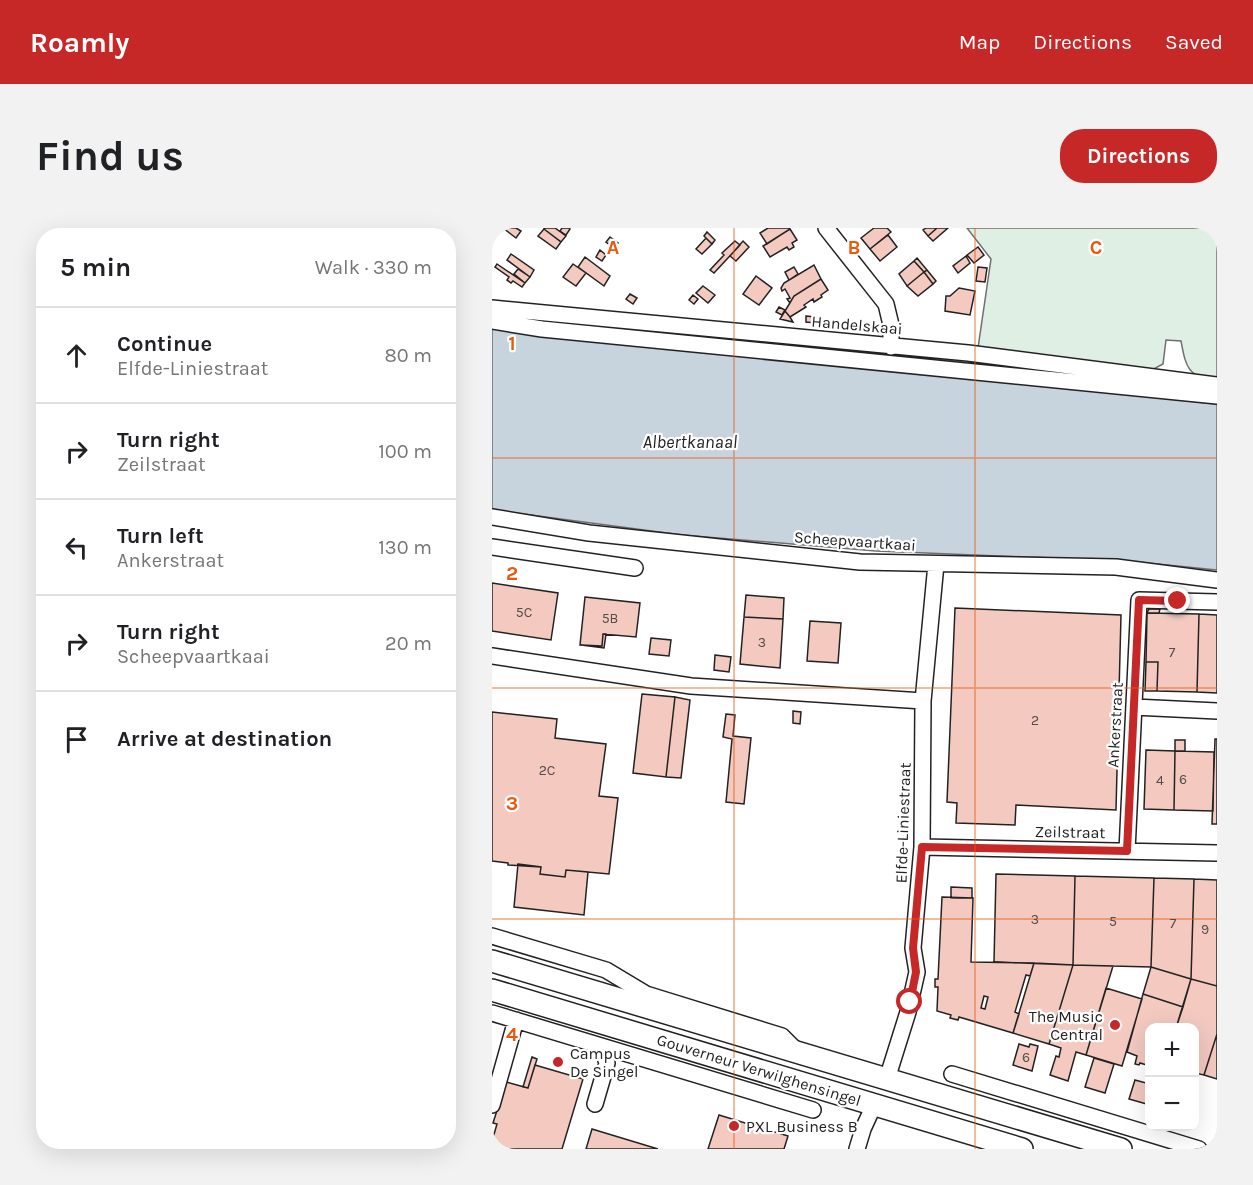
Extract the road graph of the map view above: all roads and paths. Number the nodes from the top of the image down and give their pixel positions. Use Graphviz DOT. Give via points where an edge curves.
graph roads {
  1 [pos="826,228"];
  2 [pos="492,308"];
  3 [pos="492,321"];
  4 [pos="891,346"];
  5 [pos="1217,385"];
  6 [pos="1217,396"];
  7 [pos="492,518"];
  8 [pos="492,547"];
  9 [pos="936,564"];
  10 [pos="635,568"];
  11 [pos="1217,580"];
  12 [pos="1217,602"];
  13 [pos="492,656"];
  14 [pos="923,701"];
  15 [pos="1134,707"];
  16 [pos="1217,711"];
  17 [pos="922,847"];
  18 [pos="1127,851"];
  19 [pos="1217,854"];
  20 [pos="492,936"];
  21 [pos="492,962"];
  22 [pos="492,990"];
  23 [pos="558,1010"];
  24 [pos="492,1013"];
  25 [pos="522,1022"];
  26 [pos="601,1046"];
  27 [pos="797,1051"];
  28 [pos="952,1074"];
  29 [pos="887,1078"];
  30 [pos="595,1104"];
  31 [pos="492,1105"];
  32 [pos="874,1105"];
  33 [pos="1061,1108"];
  34 [pos="813,1110"];
  35 [pos="1007,1115"];
  36 [pos="960,1130"];
  37 [pos="857,1149"];
  38 [pos="988,1149"];
  39 [pos="1022,1149"];
  40 [pos="1121,1149"];
  41 [pos="1199,1149"];
  1 -- 4 [label="street" via="886,304"];
  2 -- 4 [label="street, Handelskaai"];
  3 -- 6 [label="street"];
  4 -- 5 [label="street, Handelskaai"];
  7 -- 9 [label="street, Scheepvaartkaai" via="860,562"];
  8 -- 10 [label="street"];
  9 -- 11 [label="street, Scheepvaartkaai" via="1116,567"];
  9 -- 14 [label="street, Elfde-Liniestraat"];
  12 -- 15 [label="street, Ankerstraat" via="1139,600"];
  13 -- 14 [label="street" via="691,686"];
  14 -- 17 [label="street, Elfde-Liniestraat"];
  15 -- 16 [label="street"];
  15 -- 18 [label="street, Ankerstraat"];
  17 -- 18 [label="street, Zeilstraat"];
  17 -- 29 [label="street, Elfde-Liniestraat" via="913,948 916,972"];
  18 -- 19 [label="street, Zeilstraat"];
  20 -- 27 [label="street, Gouverneur Verwilghensingel" via="606,970 646,994 782,1036"];
  21 -- 27 [label="highway, Gouverneur Verwilghensingel"];
  22 -- 23 [label="highway, Gouverneur Verwilghensingel"];
  23 -- 25 [label="street"];
  23 -- 32 [label="highway, Gouverneur Verwilghensingel"];
  24 -- 25 [label="street, Gouverneur Verwilghensingel"];
  25 -- 26 [label="street, Gouverneur Verwilghensingel"];
  25 -- 31 [label="street"];
  26 -- 30 [label="street" via="607,1063"];
  26 -- 34 [label="street, Gouverneur Verwilghensingel"];
  27 -- 29 [label="highway, Gouverneur Verwilghensingel"];
  28 -- 33 [label="street, Gouverneur Verwilghensingel"];
  29 -- 32 [label="highway"];
  29 -- 35 [label="highway, Gouverneur Verwilghensingel"];
  32 -- 36 [label="highway, Gouverneur Verwilghensingel"];
  32 -- 37 [label="street"];
  33 -- 35 [label="street, Gouverneur Verwilghensingel"];
  33 -- 41 [label="street, Gouverneur Verwilghensingel"];
  35 -- 40 [label="highway, Gouverneur Verwilghensingel"];
  36 -- 38 [label="street, Gouverneur Verwilghensingel"];
  36 -- 39 [label="highway, Gouverneur Verwilghensingel"];
}
